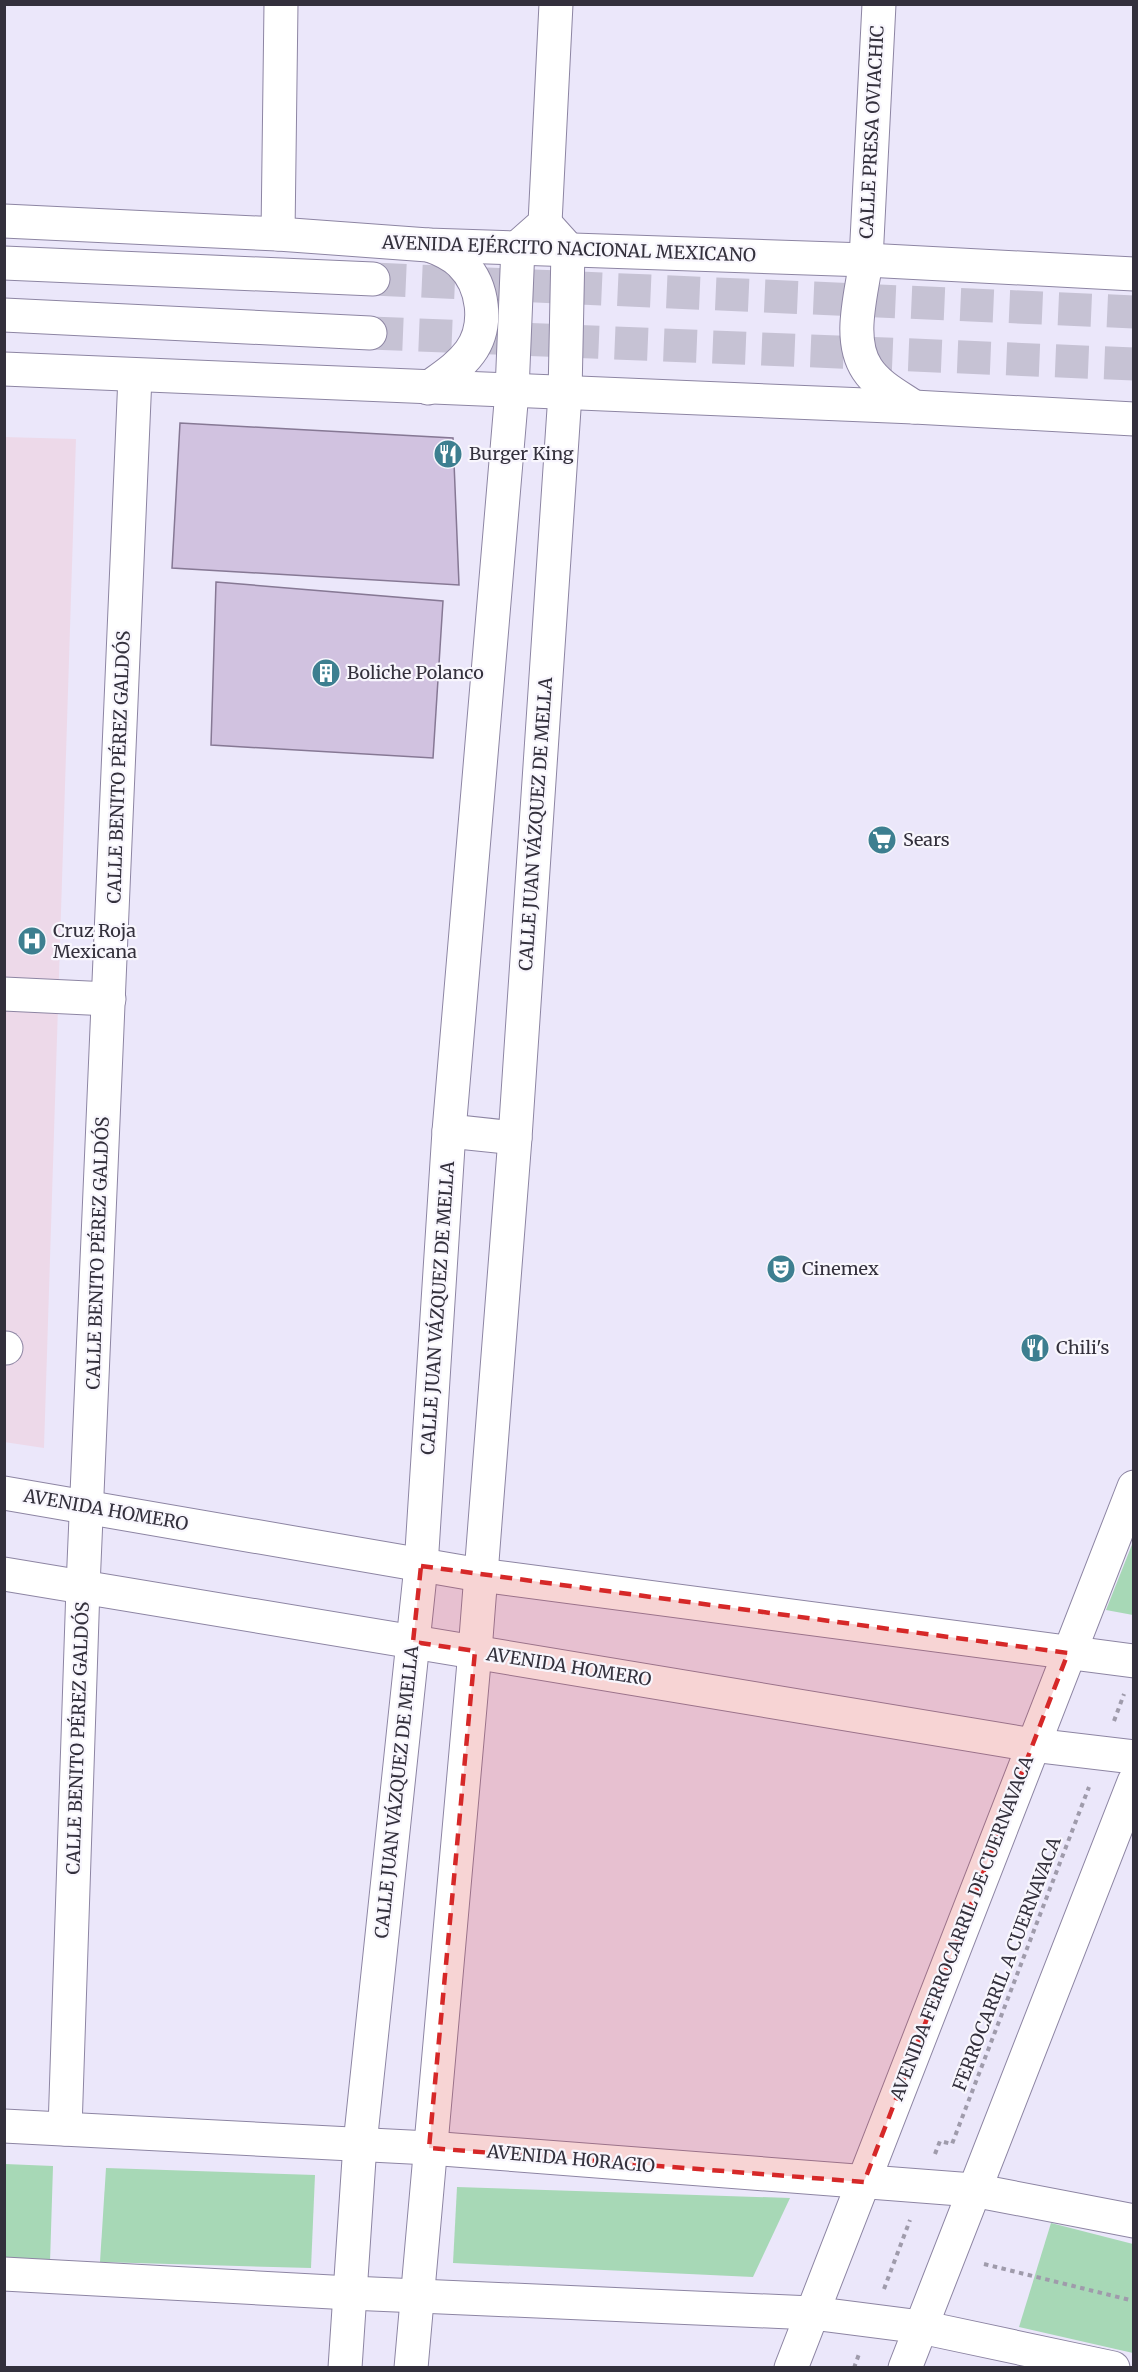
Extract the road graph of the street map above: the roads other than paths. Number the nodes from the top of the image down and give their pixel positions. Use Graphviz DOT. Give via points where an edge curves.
graph roads {
  1 [pos="281,4"];
  2 [pos="556,4"];
  3 [pos="879,4"];
  4 [pos="4,221"];
  5 [pos="545,223"];
  6 [pos="279,234"];
  7 [pos="428,245"];
  8 [pos="518,247"];
  9 [pos="568,249"];
  10 [pos="866,260"];
  11 [pos="4,263"];
  12 [pos="1134,274"];
  13 [pos="373,279"];
  14 [pos="4,315"];
  15 [pos="370,333"];
  16 [pos="4,369"];
  17 [pos="135,376"];
  18 [pos="428,388"];
  19 [pos="513,391"];
  20 [pos="565,394"];
  21 [pos="914,407"];
  22 [pos="1134,419"];
  23 [pos="4,994"];
  24 [pos="109,999"];
  25 [pos="449,1131"];
  26 [pos="515,1138"];
  27 [pos="1134,1487"];
  28 [pos="4,1493"];
  29 [pos="87,1507"];
  30 [pos="421,1566"];
  31 [pos="4,1574"];
  32 [pos="480,1575"];
  33 [pos="83,1587"];
  34 [pos="413,1642"];
  35 [pos="475,1651"];
  36 [pos="1068,1653"];
  37 [pos="1129,1676"];
  38 [pos="1033,1745"];
  39 [pos="1134,1757"];
  40 [pos="1134,1782"];
  41 [pos="4,2126"];
  42 [pos="65,2129"];
  43 [pos="360,2144"];
  44 [pos="429,2148"];
  45 [pos="864,2182"];
  46 [pos="973,2190"];
  47 [pos="1134,2222"];
  48 [pos="4,2274"];
  49 [pos="350,2293"];
  50 [pos="418,2296"];
  51 [pos="812,2313"];
  52 [pos="921,2327"];
  53 [pos="345,2367"];
  54 [pos="411,2367"];
  55 [pos="791,2367"];
  56 [pos="905,2367"];
  57 [pos="1113,2367"];
  1 -- 6 [label="street"];
  2 -- 5 [label="street"];
  3 -- 10 [label="street, CALLE PRESA OVIACHIC"];
  4 -- 6 [label="street, AVENIDA EJÉRCITO NACIONAL MEXICANO"];
  5 -- 8 [label="street"];
  5 -- 9 [label="street"];
  6 -- 7 [label="street, AVENIDA EJÉRCITO NACIONAL MEXICANO"];
  7 -- 8 [label="street, AVENIDA EJÉRCITO NACIONAL MEXICANO"];
  7 -- 18 [label="street" via="450,255 469,272 480,294 482,316 477,341 470,352"];
  8 -- 9 [label="street, AVENIDA EJÉRCITO NACIONAL MEXICANO"];
  8 -- 19 [label="street, CALLE JUAN VÁZQUEZ DE MELLA"];
  9 -- 10 [label="street, AVENIDA EJÉRCITO NACIONAL MEXICANO"];
  9 -- 20 [label="street, CALLE JUAN VÁZQUEZ DE MELLA"];
  10 -- 12 [label="street, AVENIDA EJÉRCITO NACIONAL MEXICANO"];
  10 -- 21 [label="street, CALLE PRESA OVIACHIC" via="858,348 867,369 882,386"];
  11 -- 13 [label="street"];
  14 -- 15 [label="street"];
  16 -- 17 [label="street"];
  17 -- 18 [label="street"];
  17 -- 24 [label="street, CALLE BENITO PÉREZ GALDÓS"];
  18 -- 19 [label="street"];
  19 -- 20 [label="street"];
  19 -- 25 [label="street, CALLE JUAN VÁZQUEZ DE MELLA"];
  20 -- 21 [label="street"];
  20 -- 26 [label="street, CALLE JUAN VÁZQUEZ DE MELLA"];
  21 -- 22 [label="street"];
  23 -- 24 [label="street"];
  24 -- 29 [label="street, CALLE BENITO PÉREZ GALDÓS"];
  25 -- 26 [label="street"];
  25 -- 30 [label="street, CALLE JUAN VÁZQUEZ DE MELLA"];
  26 -- 32 [label="street, CALLE JUAN VÁZQUEZ DE MELLA"];
  27 -- 36 [label="street, AVENIDA FERROCARRIL DE CUERNAVACA"];
  28 -- 29 [label="street, AVENIDA HOMERO"];
  29 -- 30 [label="street, AVENIDA HOMERO"];
  29 -- 33 [label="street, CALLE BENITO PÉREZ GALDÓS"];
  30 -- 32 [label="street, AVENIDA HOMERO"];
  30 -- 34 [label="street, CALLE JUAN VÁZQUEZ DE MELLA"];
  31 -- 33 [label="street, AVENIDA HOMERO"];
  32 -- 35 [label="street, CALLE JUAN VÁZQUEZ DE MELLA"];
  32 -- 36 [label="street, AVENIDA HOMERO"];
  33 -- 34 [label="street, AVENIDA HOMERO"];
  33 -- 42 [label="street, CALLE BENITO PÉREZ GALDÓS"];
  34 -- 35 [label="street, AVENIDA HOMERO"];
  34 -- 43 [label="street, CALLE JUAN VÁZQUEZ DE MELLA"];
  35 -- 38 [label="street, AVENIDA HOMERO"];
  35 -- 44 [label="street, CALLE JUAN VÁZQUEZ DE MELLA"];
  36 -- 37 [label="street, AVENIDA HOMERO"];
  36 -- 38 [label="street, AVENIDA FERROCARRIL DE CUERNAVACA"];
  38 -- 39 [label="street, AVENIDA HOMERO"];
  38 -- 45 [label="street, AVENIDA FERROCARRIL DE CUERNAVACA"];
  40 -- 46 [label="street"];
  41 -- 42 [label="street, AVENIDA HORACIO"];
  42 -- 43 [label="street, AVENIDA HORACIO"];
  43 -- 44 [label="street, AVENIDA HORACIO"];
  43 -- 49 [label="street, CALLE JUAN VÁZQUEZ DE MELLA"];
  44 -- 45 [label="street, AVENIDA HORACIO"];
  44 -- 50 [label="street, CALLE JUAN VÁZQUEZ DE MELLA"];
  45 -- 46 [label="street, AVENIDA HORACIO"];
  45 -- 51 [label="street, AVENIDA FERROCARRIL DE CUERNAVACA"];
  46 -- 47 [label="street, AVENIDA HORACIO"];
  46 -- 52 [label="street"];
  48 -- 49 [label="street"];
  49 -- 50 [label="street"];
  49 -- 53 [label="street, CALLE JUAN VÁZQUEZ DE MELLA"];
  50 -- 51 [label="street"];
  50 -- 54 [label="street, CALLE JUAN VÁZQUEZ DE MELLA"];
  51 -- 52 [label="street"];
  51 -- 55 [label="street, AVENIDA FERROCARRIL DE CUERNAVACA"];
  52 -- 56 [label="street"];
  52 -- 57 [label="street"];
}
